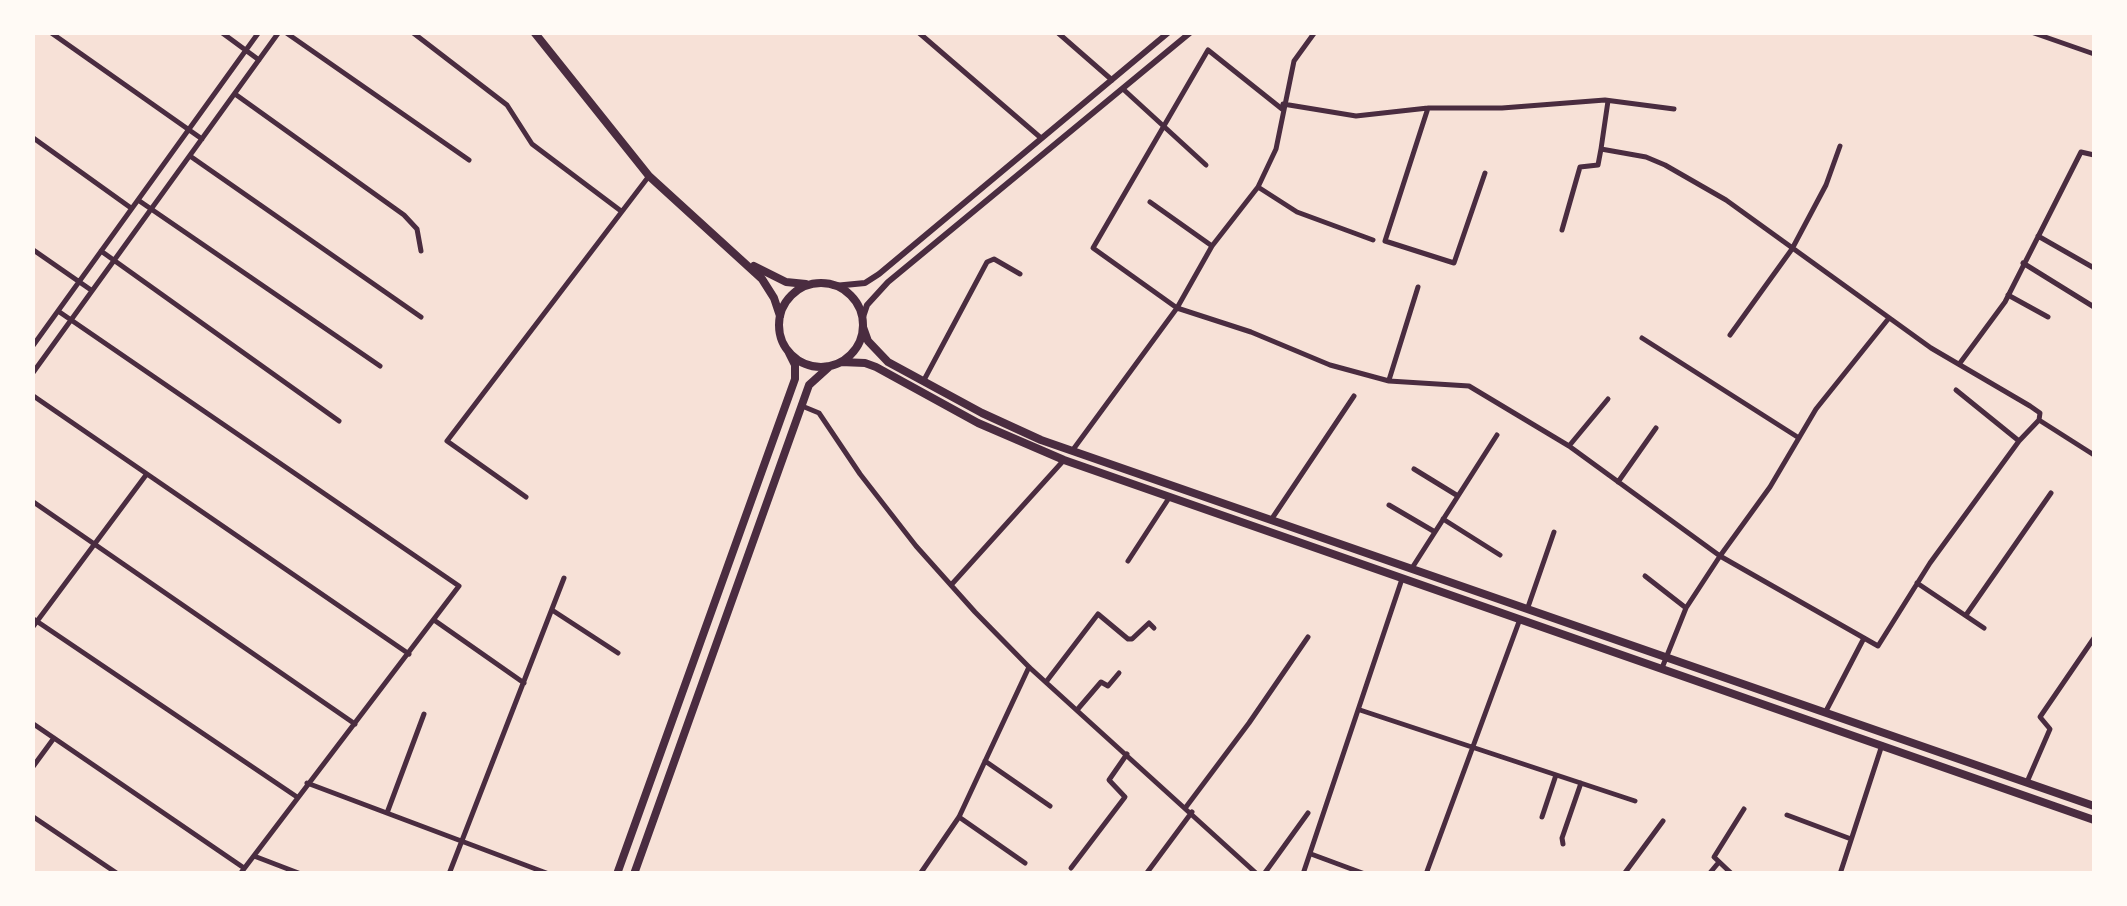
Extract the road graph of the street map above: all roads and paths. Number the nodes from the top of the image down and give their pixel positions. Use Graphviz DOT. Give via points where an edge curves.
graph roads {
  1 [pos="50,32"];
  2 [pos="222,32"];
  3 [pos="259,32"];
  4 [pos="282,32"];
  5 [pos="412,32"];
  6 [pos="534,32"];
  7 [pos="918,32"];
  8 [pos="1058,32"];
  9 [pos="1169,32"];
  10 [pos="1191,32"];
  11 [pos="1316,32"];
  12 [pos="2031,32"];
  13 [pos="246,50"];
  14 [pos="2094,54"];
  15 [pos="259,60"];
  16 [pos="1112,80"];
  17 [pos="1123,89"];
  18 [pos="235,94"];
  19 [pos="1608,100"];
  20 [pos="1283,106"];
  21 [pos="1428,108"];
  22 [pos="1674,108"];
  23 [pos="1164,125"];
  24 [pos="189,130"];
  25 [pos="32,137"];
  26 [pos="202,139"];
  27 [pos="1041,139"];
  28 [pos="1840,146"];
  29 [pos="1601,149"];
  30 [pos="2094,155"];
  31 [pos="190,156"];
  32 [pos="470,160"];
  33 [pos="1206,165"];
  34 [pos="1485,174"];
  35 [pos="648,176"];
  36 [pos="1258,188"];
  37 [pos="138,200"];
  38 [pos="1150,202"];
  39 [pos="132,209"];
  40 [pos="152,209"];
  41 [pos="622,212"];
  42 [pos="1562,230"];
  43 [pos="2038,236"];
  44 [pos="1373,240"];
  45 [pos="1212,246"];
  46 [pos="32,249"];
  47 [pos="1792,249"];
  48 [pos="421,251"];
  49 [pos="101,252"];
  50 [pos="114,261"];
  51 [pos="745,262"];
  52 [pos="2022,263"];
  53 [pos="2094,268"];
  54 [pos="1020,274"];
  55 [pos="79,282"];
  56 [pos="809,285"];
  57 [pos="834,286"];
  58 [pos="1418,287"];
  59 [pos="92,291"];
  60 [pos="2008,295"];
  61 [pos="2094,307"];
  62 [pos="1176,308"];
  63 [pos="58,311"];
  64 [pos="780,316"];
  65 [pos="421,317"];
  66 [pos="2048,317"];
  67 [pos="1889,318"];
  68 [pos="71,320"];
  69 [pos="863,324"];
  70 [pos="1730,336"];
  71 [pos="1642,338"];
  72 [pos="32,347"];
  73 [pos="789,353"];
  74 [pos="840,362"];
  75 [pos="35,364"];
  76 [pos="1960,364"];
  77 [pos="380,366"];
  78 [pos="830,366"];
  79 [pos="32,374"];
  80 [pos="1389,381"];
  81 [pos="922,382"];
  82 [pos="1956,390"];
  83 [pos="32,394"];
  84 [pos="1354,396"];
  85 [pos="1608,400"];
  86 [pos="802,406"];
  87 [pos="2039,420"];
  88 [pos="339,421"];
  89 [pos="1656,428"];
  90 [pos="1496,435"];
  91 [pos="1799,438"];
  92 [pos="2019,442"];
  93 [pos="1569,446"];
  94 [pos="1072,451"];
  95 [pos="2094,455"];
  96 [pos="1064,460"];
  97 [pos="1414,469"];
  98 [pos="146,475"];
  99 [pos="1618,482"];
  100 [pos="2051,493"];
  101 [pos="1458,496"];
  102 [pos="526,497"];
  103 [pos="1169,498"];
  104 [pos="32,501"];
  105 [pos="1389,505"];
  106 [pos="1443,519"];
  107 [pos="1271,520"];
  108 [pos="1435,532"];
  109 [pos="1554,532"];
  110 [pos="93,544"];
  111 [pos="1500,555"];
  112 [pos="1720,556"];
  113 [pos="1128,561"];
  114 [pos="1412,568"];
  115 [pos="1645,576"];
  116 [pos="564,578"];
  117 [pos="1402,579"];
  118 [pos="1917,583"];
  119 [pos="951,585"];
  120 [pos="1528,608"];
  121 [pos="1686,608"];
  122 [pos="552,610"];
  123 [pos="1966,615"];
  124 [pos="1520,619"];
  125 [pos="35,620"];
  126 [pos="434,620"];
  127 [pos="32,628"];
  128 [pos="1154,628"];
  129 [pos="1984,628"];
  130 [pos="1308,637"];
  131 [pos="1864,638"];
  132 [pos="2094,638"];
  133 [pos="618,653"];
  134 [pos="410,654"];
  135 [pos="1666,656"];
  136 [pos="1029,667"];
  137 [pos="1662,668"];
  138 [pos="1119,673"];
  139 [pos="1046,682"];
  140 [pos="524,683"];
  141 [pos="1077,710"];
  142 [pos="1360,710"];
  143 [pos="1826,711"];
  144 [pos="424,714"];
  145 [pos="32,723"];
  146 [pos="355,724"];
  147 [pos="54,738"];
  148 [pos="1882,745"];
  149 [pos="1473,747"];
  150 [pos="1127,754"];
  151 [pos="986,762"];
  152 [pos="32,768"];
  153 [pos="1556,775"];
  154 [pos="2027,782"];
  155 [pos="307,783"];
  156 [pos="1581,783"];
  157 [pos="297,797"];
  158 [pos="1635,801"];
  159 [pos="1050,806"];
  160 [pos="1186,806"];
  161 [pos="2094,806"];
  162 [pos="1744,809"];
  163 [pos="1192,812"];
  164 [pos="1308,812"];
  165 [pos="387,813"];
  166 [pos="1787,814"];
  167 [pos="32,816"];
  168 [pos="959,817"];
  169 [pos="1542,817"];
  170 [pos="2094,820"];
  171 [pos="1664,821"];
  172 [pos="1851,839"];
  173 [pos="463,843"];
  174 [pos="1563,844"];
  175 [pos="1311,854"];
  176 [pos="254,856"];
  177 [pos="1025,862"];
  178 [pos="1718,862"];
  179 [pos="1071,868"];
  180 [pos="242,871"];
  181 [pos="1843,873"];
  182 [pos="118,874"];
  183 [pos="300,874"];
  184 [pos="450,874"];
  185 [pos="549,874"];
  186 [pos="618,874"];
  187 [pos="634,874"];
  188 [pos="920,874"];
  189 [pos="1146,874"];
  190 [pos="1260,874"];
  191 [pos="1303,874"];
  192 [pos="1365,874"];
  193 [pos="1426,874"];
  194 [pos="1624,874"];
  195 [pos="1709,874"];
  196 [pos="1732,874"];
  1 -- 24 [label="street"];
  2 -- 13 [label="street"];
  3 -- 13 [label="street"];
  4 -- 15 [label="street"];
  4 -- 32 [label="street"];
  5 -- 41 [label="street" via="507,105 532,144"];
  6 -- 35 [label="highway"];
  7 -- 27 [label="street"];
  8 -- 16 [label="street"];
  9 -- 16 [label="main road"];
  10 -- 17 [label="main road"];
  11 -- 20 [label="street" via="1294,61"];
  12 -- 14 [label="street"];
  13 -- 15 [label="street"];
  13 -- 24 [label="street"];
  15 -- 18 [label="street"];
  16 -- 27 [label="main road"];
  17 -- 23 [label="street"];
  17 -- 69 [label="main road" via="875,294"];
  18 -- 26 [label="street"];
  18 -- 48 [label="street" via="404,215 417,229"];
  19 -- 21 [label="street"];
  19 -- 22 [label="street"];
  19 -- 29 [label="street"];
  20 -- 21 [label="street" via="1356,116"];
  20 -- 23 [label="street" via="1208,50"];
  20 -- 36 [label="street" via="1276,149"];
  21 -- 34 [label="street" via="1385,241 1454,263"];
  23 -- 33 [label="street"];
  23 -- 62 [label="street" via="1094,248"];
  24 -- 26 [label="street"];
  24 -- 37 [label="street"];
  25 -- 39 [label="street"];
  26 -- 31 [label="street"];
  27 -- 57 [label="main road" via="879,274"];
  28 -- 47 [label="street"];
  29 -- 42 [label="street" via="1598,165 1580,167"];
  29 -- 47 [label="street" via="1665,164"];
  30 -- 43 [label="street" via="2082,152"];
  31 -- 40 [label="street"];
  31 -- 65 [label="street"];
  35 -- 41 [label="street"];
  35 -- 51 [label="highway"];
  36 -- 44 [label="street" via="1298,212"];
  36 -- 45 [label="street"];
  37 -- 39 [label="street"];
  37 -- 40 [label="street"];
  38 -- 45 [label="street"];
  39 -- 49 [label="street"];
  40 -- 50 [label="street"];
  40 -- 77 [label="street"];
  41 -- 102 [label="street" via="447,441"];
  43 -- 52 [label="street"];
  43 -- 53 [label="street"];
  45 -- 62 [label="street"];
  46 -- 55 [label="street"];
  47 -- 67 [label="street"];
  47 -- 70 [label="street"];
  49 -- 50 [label="street"];
  49 -- 55 [label="street"];
  50 -- 59 [label="street"];
  50 -- 88 [label="street"];
  51 -- 56 [label="highway"];
  51 -- 64 [label="highway"];
  52 -- 60 [label="street"];
  52 -- 61 [label="street"];
  54 -- 81 [label="street" via="994,259 986,262"];
  55 -- 59 [label="street"];
  55 -- 63 [label="street"];
  56 -- 57 [label="highway"];
  56 -- 64 [label="highway" via="790,296"];
  57 -- 69 [label="highway" via="853,299"];
  58 -- 80 [label="street"];
  59 -- 68 [label="street"];
  60 -- 66 [label="street"];
  60 -- 76 [label="street"];
  62 -- 80 [label="street"];
  62 -- 94 [label="street"];
  63 -- 68 [label="street"];
  63 -- 72 [label="street"];
  64 -- 73 [label="highway"];
  67 -- 76 [label="street"];
  67 -- 91 [label="street"];
  68 -- 75 [label="street"];
  68 -- 126 [label="street" via="459,586"];
  69 -- 74 [label="highway" via="860,341"];
  69 -- 81 [label="highway" via="876,352"];
  71 -- 91 [label="street"];
  73 -- 78 [label="highway" via="808,365"];
  73 -- 186 [label="highway" via="794,379"];
  74 -- 78 [label="highway"];
  74 -- 96 [label="highway" via="865,363"];
  75 -- 79 [label="street"];
  76 -- 87 [label="street" via="2040,413"];
  78 -- 86 [label="highway" via="809,385"];
  80 -- 93 [label="street" via="1470,386"];
  81 -- 94 [label="highway"];
  82 -- 92 [label="street"];
  83 -- 98 [label="street"];
  84 -- 107 [label="street"];
  85 -- 93 [label="street"];
  86 -- 119 [label="street" via="819,413"];
  86 -- 187 [label="highway"];
  87 -- 92 [label="street"];
  87 -- 95 [label="street"];
  89 -- 99 [label="street"];
  90 -- 101 [label="street"];
  91 -- 112 [label="street"];
  92 -- 118 [label="street"];
  93 -- 99 [label="street"];
  94 -- 107 [label="highway"];
  96 -- 103 [label="highway"];
  96 -- 119 [label="street"];
  97 -- 101 [label="street"];
  98 -- 110 [label="street"];
  98 -- 134 [label="street"];
  99 -- 112 [label="street"];
  100 -- 123 [label="street"];
  101 -- 106 [label="street"];
  103 -- 113 [label="street"];
  103 -- 117 [label="highway"];
  104 -- 110 [label="street"];
  105 -- 108 [label="street"];
  106 -- 108 [label="street"];
  106 -- 111 [label="street"];
  107 -- 114 [label="highway"];
  108 -- 114 [label="street"];
  109 -- 120 [label="street"];
  110 -- 125 [label="street"];
  110 -- 146 [label="street"];
  112 -- 121 [label="street"];
  112 -- 131 [label="street"];
  114 -- 120 [label="highway"];
  115 -- 121 [label="street"];
  116 -- 122 [label="street"];
  117 -- 124 [label="highway"];
  117 -- 142 [label="street"];
  118 -- 123 [label="street"];
  118 -- 131 [label="street" via="1878,646"];
  119 -- 136 [label="street"];
  120 -- 135 [label="highway"];
  121 -- 135 [label="street"];
  122 -- 133 [label="street"];
  122 -- 140 [label="street"];
  123 -- 129 [label="street"];
  124 -- 137 [label="highway"];
  124 -- 149 [label="street"];
  125 -- 127 [label="street"];
  125 -- 157 [label="street"];
  126 -- 134 [label="street"];
  126 -- 140 [label="street"];
  128 -- 139 [label="street" via="1147,624 1128,639 1096,615"];
  130 -- 160 [label="street"];
  131 -- 143 [label="street"];
  132 -- 154 [label="street" via="2040,718 2050,729"];
  134 -- 146 [label="street"];
  135 -- 137 [label="street"];
  135 -- 143 [label="highway"];
  136 -- 139 [label="street"];
  136 -- 151 [label="street"];
  137 -- 148 [label="highway"];
  138 -- 141 [label="street" via="1108,686 1101,682"];
  139 -- 141 [label="street"];
  140 -- 173 [label="street"];
  141 -- 150 [label="street"];
  142 -- 149 [label="street"];
  142 -- 175 [label="street"];
  143 -- 154 [label="highway"];
  144 -- 165 [label="street"];
  145 -- 147 [label="street"];
  146 -- 155 [label="street"];
  147 -- 152 [label="street"];
  147 -- 180 [label="street"];
  148 -- 170 [label="highway"];
  148 -- 172 [label="street"];
  149 -- 153 [label="street"];
  149 -- 193 [label="street"];
  150 -- 160 [label="street"];
  150 -- 179 [label="street" via="1109,780 1125,797"];
  151 -- 159 [label="street"];
  151 -- 168 [label="street"];
  153 -- 156 [label="street"];
  153 -- 169 [label="street"];
  154 -- 161 [label="highway"];
  155 -- 157 [label="street"];
  155 -- 165 [label="street"];
  156 -- 158 [label="street"];
  156 -- 174 [label="street"];
  157 -- 176 [label="street"];
  160 -- 163 [label="street"];
  162 -- 178 [label="street" via="1716,852"];
  163 -- 189 [label="street"];
  163 -- 190 [label="street"];
  164 -- 190 [label="street"];
  165 -- 173 [label="street"];
  166 -- 172 [label="street"];
  167 -- 182 [label="street"];
  168 -- 177 [label="street"];
  168 -- 188 [label="street"];
  171 -- 194 [label="street"];
  172 -- 181 [label="street"];
  173 -- 184 [label="street"];
  173 -- 185 [label="street"];
  175 -- 191 [label="street"];
  175 -- 192 [label="street"];
  176 -- 180 [label="street"];
  176 -- 183 [label="street"];
  178 -- 195 [label="street"];
  178 -- 196 [label="street"];
}
